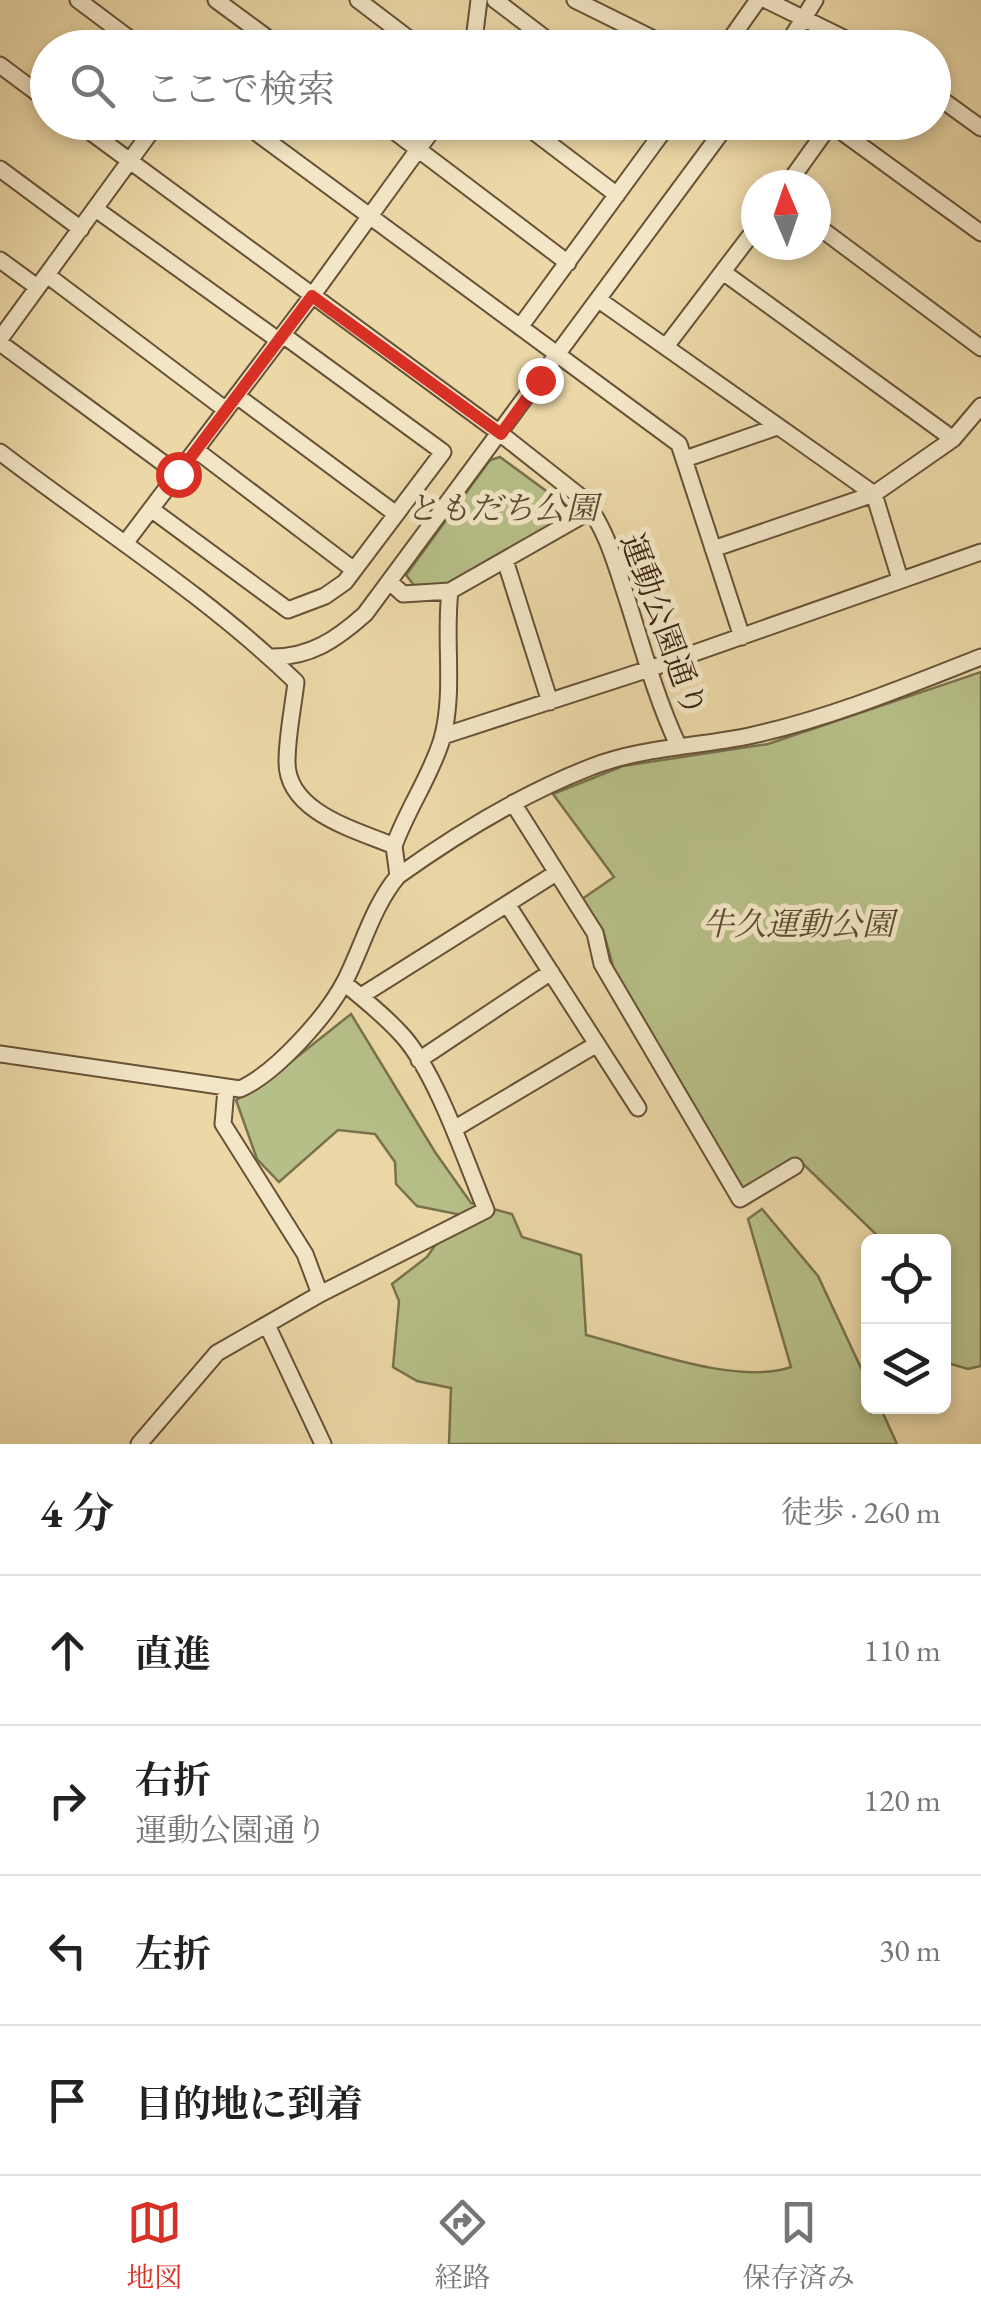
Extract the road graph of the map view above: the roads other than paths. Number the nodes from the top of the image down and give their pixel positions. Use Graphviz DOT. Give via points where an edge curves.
graph roads {
  1 [pos="78,0"];
  2 [pos="216,0"];
  3 [pos="358,0"];
  4 [pos="480,0"];
  5 [pos="575,0"];
  6 [pos="758,0"];
  7 [pos="766,0"];
  8 [pos="816,0"];
  9 [pos="503,2"];
  10 [pos="806,19"];
  11 [pos="118,30"];
  12 [pos="256,30"];
  13 [pos="397,30"];
  14 [pos="475,30"];
  15 [pos="536,30"];
  16 [pos="636,30"];
  17 [pos="737,30"];
  18 [pos="798,30"];
  19 [pos="828,30"];
  20 [pos="0,65"];
  21 [pos="30,87"];
  22 [pos="951,106"];
  23 [pos="981,128"];
  24 [pos="101,140"];
  25 [pos="145,140"];
  26 [pos="266,140"];
  27 [pos="406,140"];
  28 [pos="425,140"];
  29 [pos="545,140"];
  30 [pos="654,140"];
  31 [pos="716,140"];
  32 [pos="819,140"];
  33 [pos="854,140"];
  34 [pos="418,149"];
  35 [pos="129,161"];
  36 [pos="0,168"];
  37 [pos="798,170"];
  38 [pos="617,195"];
  39 [pos="97,210"];
  40 [pos="368,216"];
  41 [pos="81,228"];
  42 [pos="981,233"];
  43 [pos="831,236"];
  44 [pos="741,249"];
  45 [pos="0,260"];
  46 [pos="568,262"];
  47 [pos="724,272"];
  48 [pos="42,281"];
  49 [pos="312,296"];
  50 [pos="598,300"];
  51 [pos="520,328"];
  52 [pos="281,338"];
  53 [pos="0,341"];
  54 [pos="666,346"];
  55 [pos="981,348"];
  56 [pos="558,356"];
  57 [pos="237,396"];
  58 [pos="981,406"];
  59 [pos="226,410"];
  60 [pos="777,427"];
  61 [pos="501,434"];
  62 [pos="953,440"];
  63 [pos="196,450"];
  64 [pos="0,452"];
  65 [pos="685,459"];
  66 [pos="178,474"];
  67 [pos="418,485"];
  68 [pos="874,494"];
  69 [pos="445,507"];
  70 [pos="152,510"];
  71 [pos="592,510"];
  72 [pos="396,514"];
  73 [pos="126,542"];
  74 [pos="713,549"];
  75 [pos="981,552"];
  76 [pos="504,560"];
  77 [pos="354,570"];
  78 [pos="900,579"];
  79 [pos="391,583"];
  80 [pos="450,591"];
  81 [pos="742,637"];
  82 [pos="270,658"];
  83 [pos="981,658"];
  84 [pos="649,669"];
  85 [pos="550,702"];
  86 [pos="442,736"];
  87 [pos="678,745"];
  88 [pos="513,803"];
  89 [pos="394,846"];
  90 [pos="556,874"];
  91 [pos="398,876"];
  92 [pos="508,904"];
  93 [pos="551,972"];
  94 [pos="344,983"];
  95 [pos="360,996"];
  96 [pos="597,1044"];
  97 [pos="0,1054"];
  98 [pos="419,1060"];
  99 [pos="226,1089"];
  100 [pos="638,1108"];
  101 [pos="454,1129"];
  102 [pos="795,1166"];
  103 [pos="320,1294"];
  104 [pos="267,1325"];
  105 [pos="139,1444"];
  106 [pos="323,1444"];
  1 -- 11 [label="street"];
  2 -- 12 [label="street"];
  3 -- 13 [label="street"];
  4 -- 14 [label="street"];
  5 -- 16 [label="street"];
  6 -- 17 [label="street"];
  7 -- 10 [label="street"];
  8 -- 10 [label="street"];
  9 -- 15 [label="street"];
  10 -- 18 [label="street"];
  10 -- 19 [label="street"];
  20 -- 21 [label="street"];
  22 -- 23 [label="street"];
  24 -- 35 [label="street, 運動公園通り"];
  25 -- 35 [label="street"];
  26 -- 40 [label="street"];
  27 -- 34 [label="street"];
  28 -- 34 [label="street"];
  29 -- 38 [label="street"];
  30 -- 38 [label="street"];
  31 -- 50 [label="street"];
  32 -- 37 [label="street"];
  33 -- 42 [label="street"];
  34 -- 40 [label="street"];
  34 -- 46 [label="street"];
  35 -- 39 [label="street"];
  35 -- 49 [label="street, 運動公園通り"];
  36 -- 41 [label="street"];
  38 -- 46 [label="street"];
  39 -- 41 [label="street"];
  39 -- 52 [label="street"];
  40 -- 49 [label="street"];
  40 -- 51 [label="street"];
  41 -- 48 [label="street"];
  43 -- 55 [label="street"];
  44 -- 47 [label="street"];
  45 -- 48 [label="street"];
  46 -- 51 [label="street"];
  47 -- 54 [label="street"];
  47 -- 62 [label="street"];
  48 -- 53 [label="street"];
  48 -- 59 [label="street"];
  49 -- 52 [label="street"];
  49 -- 61 [label="street, 運動公園通り"];
  50 -- 54 [label="street"];
  50 -- 56 [label="street"];
  51 -- 56 [label="street"];
  52 -- 57 [label="street"];
  52 -- 67 [label="street" via="444,452"];
  53 -- 66 [label="street"];
  54 -- 60 [label="street"];
  56 -- 61 [label="street"];
  56 -- 65 [label="street" via="679,444"];
  57 -- 59 [label="street"];
  57 -- 72 [label="street"];
  58 -- 62 [label="street"];
  59 -- 63 [label="street"];
  60 -- 65 [label="street"];
  60 -- 68 [label="street"];
  61 -- 69 [label="street"];
  61 -- 71 [label="street, 運動公園通り"];
  62 -- 68 [label="street"];
  63 -- 66 [label="street"];
  63 -- 77 [label="street"];
  64 -- 73 [label="street"];
  65 -- 74 [label="street"];
  66 -- 70 [label="street"];
  67 -- 69 [label="street"];
  67 -- 72 [label="street"];
  68 -- 74 [label="street"];
  68 -- 78 [label="street"];
  69 -- 79 [label="street"];
  70 -- 73 [label="street"];
  70 -- 77 [label="street" via="288,610 324,596"];
  71 -- 76 [label="street"];
  71 -- 84 [label="street, 運動公園通り"];
  72 -- 77 [label="street"];
  73 -- 82 [label="street"];
  74 -- 81 [label="street"];
  75 -- 78 [label="street"];
  76 -- 80 [label="street"];
  76 -- 85 [label="street"];
  78 -- 81 [label="street"];
  79 -- 80 [label="street" via="403,594"];
  79 -- 82 [label="street" via="336,640"];
  80 -- 86 [label="street"];
  81 -- 84 [label="street"];
  82 -- 89 [label="street" via="296,682 287,765 302,798 324,816"];
  83 -- 87 [label="street" via="801,722"];
  84 -- 85 [label="street"];
  84 -- 87 [label="street, 運動公園通り"];
  85 -- 86 [label="street"];
  86 -- 89 [label="street"];
  87 -- 88 [label="street" via="593,766"];
  88 -- 90 [label="street"];
  88 -- 91 [label="street"];
  89 -- 91 [label="street"];
  90 -- 92 [label="street"];
  90 -- 102 [label="street" via="740,1200"];
  91 -- 94 [label="street"];
  92 -- 93 [label="street"];
  92 -- 95 [label="street"];
  93 -- 96 [label="street"];
  93 -- 98 [label="street"];
  94 -- 95 [label="street"];
  94 -- 99 [label="street" via="291,1052 252,1084"];
  95 -- 98 [label="street"];
  96 -- 100 [label="street"];
  96 -- 101 [label="street"];
  97 -- 99 [label="street"];
  98 -- 101 [label="street"];
  99 -- 103 [label="street" via="223,1124 305,1254"];
  101 -- 103 [label="street" via="486,1210"];
  103 -- 104 [label="street"];
  104 -- 105 [label="street" via="217,1352"];
  104 -- 106 [label="street"];
}
